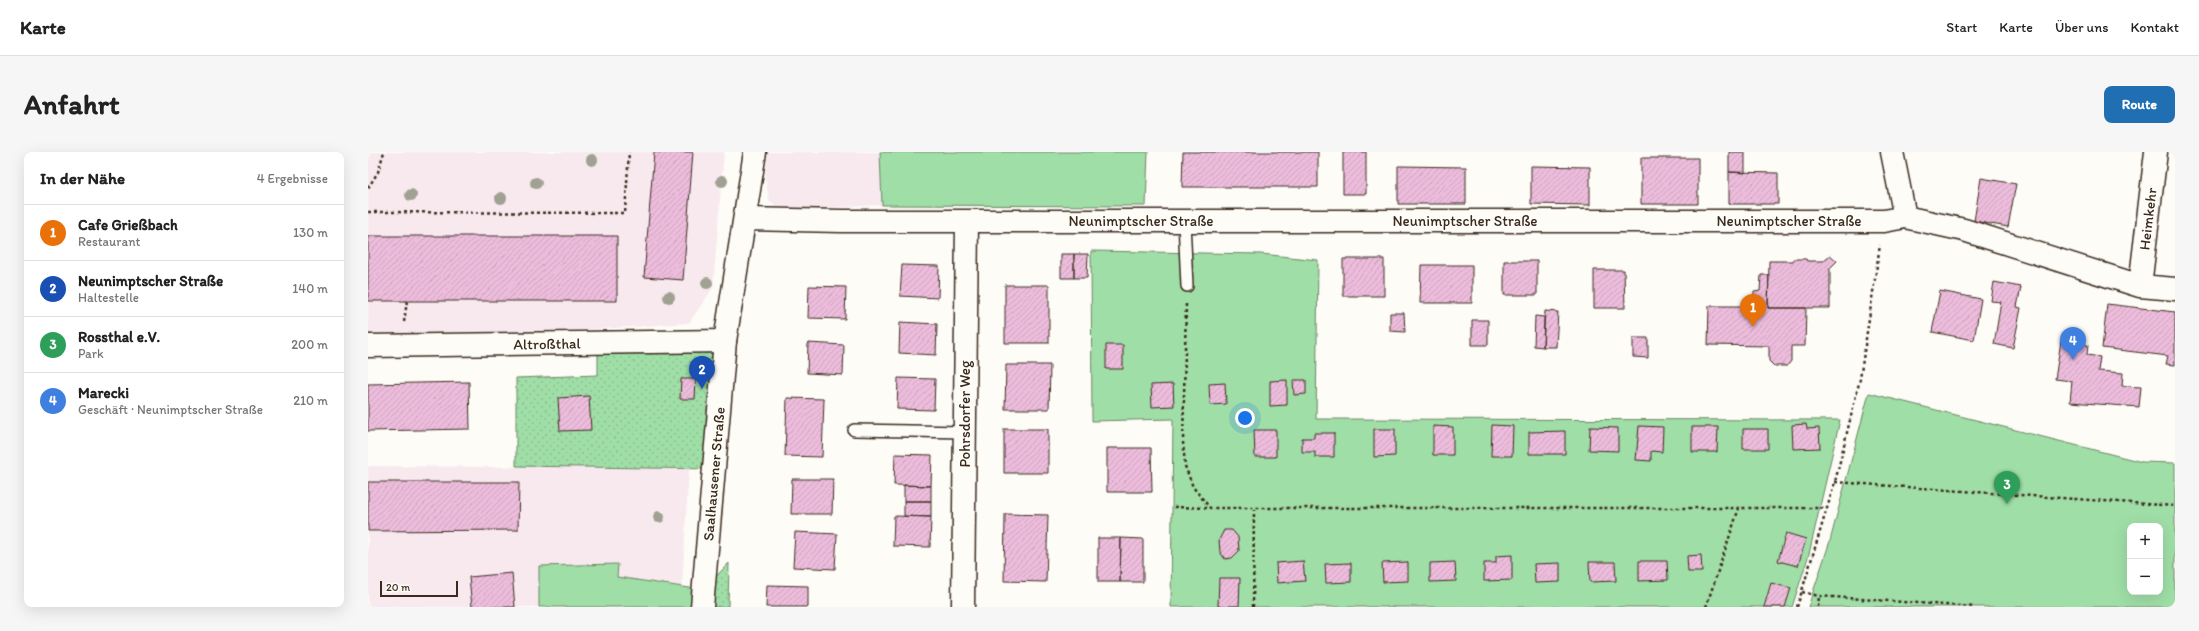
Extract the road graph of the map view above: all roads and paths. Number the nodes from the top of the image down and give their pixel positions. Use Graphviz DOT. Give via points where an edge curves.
graph roads {
  1 [pos="384,152"];
  2 [pos="629,152"];
  3 [pos="755,152"];
  4 [pos="1892,152"];
  5 [pos="2156,152"];
  6 [pos="368,188"];
  7 [pos="368,212"];
  8 [pos="1905,217"];
  9 [pos="745,219"];
  10 [pos="967,221"];
  11 [pos="1184,221"];
  12 [pos="1884,221"];
  13 [pos="1187,286"];
  14 [pos="2140,286"];
  15 [pos="2175,289"];
  16 [pos="725,340"];
  17 [pos="368,346"];
  18 [pos="854,430"];
  19 [pos="965,432"];
  20 [pos="1835,482"];
  21 [pos="2175,506"];
  22 [pos="1174,507"];
  23 [pos="1210,508"];
  24 [pos="1739,508"];
  25 [pos="1827,508"];
  26 [pos="1254,510"];
  27 [pos="1802,592"];
  28 [pos="1819,596"];
  29 [pos="702,607"];
  30 [pos="963,607"];
  31 [pos="1253,607"];
  32 [pos="1706,607"];
  33 [pos="1797,607"];
  34 [pos="1818,607"];
  35 [pos="1975,607"];
  1 -- 6 [label="path" via="378,172"];
  2 -- 7 [label="path" via="625,213"];
  3 -- 9 [label="street, Saalhausener Straße"];
  4 -- 8 [label="street"];
  5 -- 14 [label="street, Heimkehr"];
  8 -- 12 [label="street, Neunimptscher Straße"];
  8 -- 14 [label="street, Neunimptscher Straße" via="1964,230"];
  9 -- 10 [label="street, Neunimptscher Straße"];
  9 -- 16 [label="street, Saalhausener Straße"];
  10 -- 11 [label="street, Neunimptscher Straße"];
  10 -- 19 [label="street, Pohrsdorfer Weg"];
  11 -- 12 [label="street, Neunimptscher Straße"];
  11 -- 13 [label="lane"];
  12 -- 20 [label="path" via="1860,379"];
  13 -- 23 [label="path" via="1183,442 1185,466 1193,487"];
  14 -- 15 [label="street, Neunimptscher Straße"];
  16 -- 17 [label="street, Altroßthal"];
  16 -- 29 [label="street, Saalhausener Straße"];
  18 -- 19 [label="lane"];
  19 -- 30 [label="street, Pohrsdorfer Weg"];
  20 -- 21 [label="path"];
  20 -- 25 [label="path"];
  22 -- 23 [label="path"];
  23 -- 26 [label="path"];
  24 -- 25 [label="path"];
  24 -- 26 [label="path"];
  24 -- 32 [label="path"];
  25 -- 27 [label="path"];
  26 -- 31 [label="path"];
  27 -- 28 [label="path"];
  27 -- 33 [label="path"];
  28 -- 34 [label="path"];
  28 -- 35 [label="path"];
}
